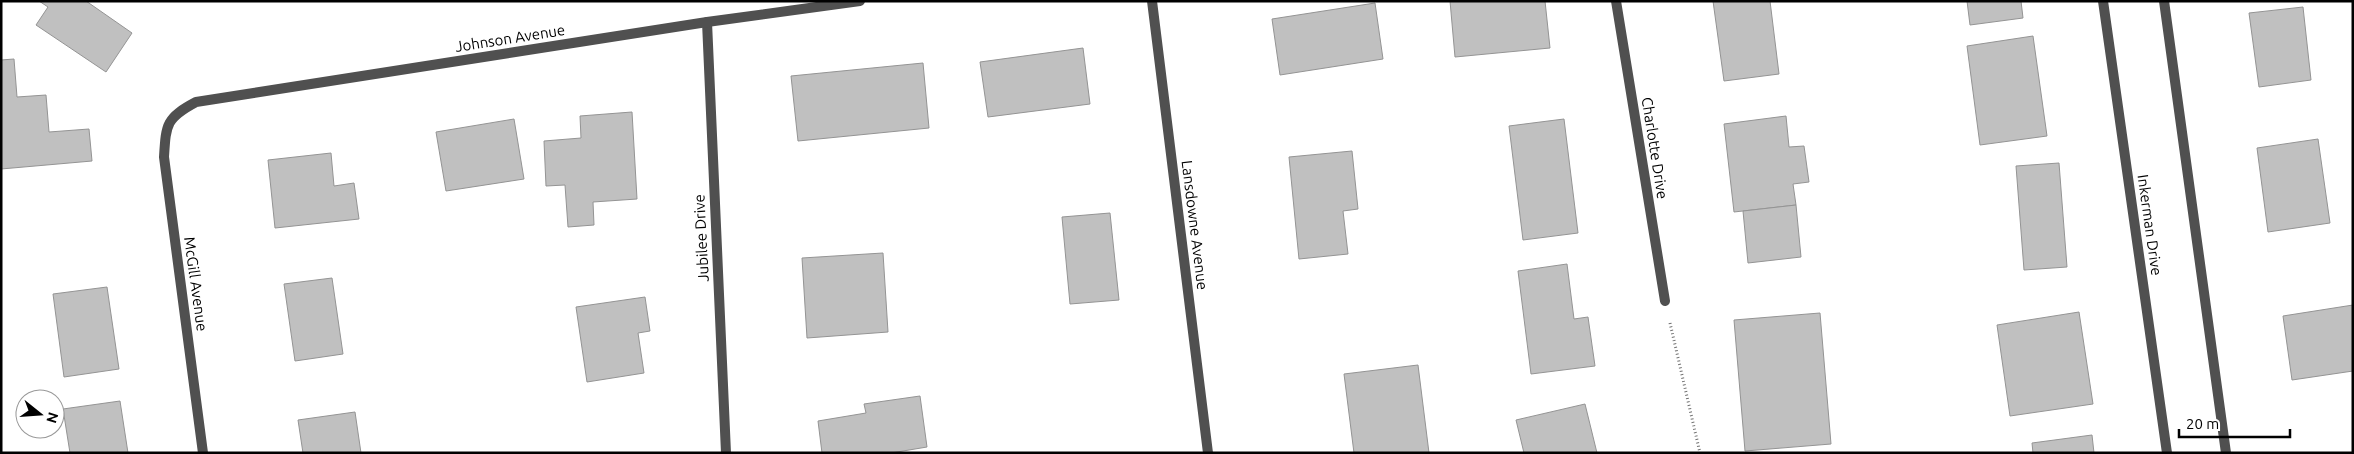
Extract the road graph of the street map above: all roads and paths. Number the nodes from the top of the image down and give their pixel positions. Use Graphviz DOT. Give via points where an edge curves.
graph roads {
  1 [pos="860,1"];
  2 [pos="1152,1"];
  3 [pos="1616,1"];
  4 [pos="2103,1"];
  5 [pos="2164,1"];
  6 [pos="707,22"];
  7 [pos="170,119"];
  8 [pos="1665,300"];
  9 [pos="203,453"];
  10 [pos="726,453"];
  11 [pos="1208,453"];
  12 [pos="1700,453"];
  13 [pos="2167,453"];
  14 [pos="2226,453"];
  1 -- 6 [label="street, Johnson Avenue"];
  2 -- 11 [label="street, Lansdowne Avenue"];
  3 -- 8 [label="street, Charlotte Drive"];
  4 -- 13 [label="street, Inkerman Drive"];
  5 -- 14 [label="street"];
  6 -- 7 [label="street, Johnson Avenue" via="196,102"];
  6 -- 10 [label="street, Jubilee Drive"];
  7 -- 9 [label="street, McGill Avenue" via="164,157"];
  8 -- 12 [label="path"];
}
